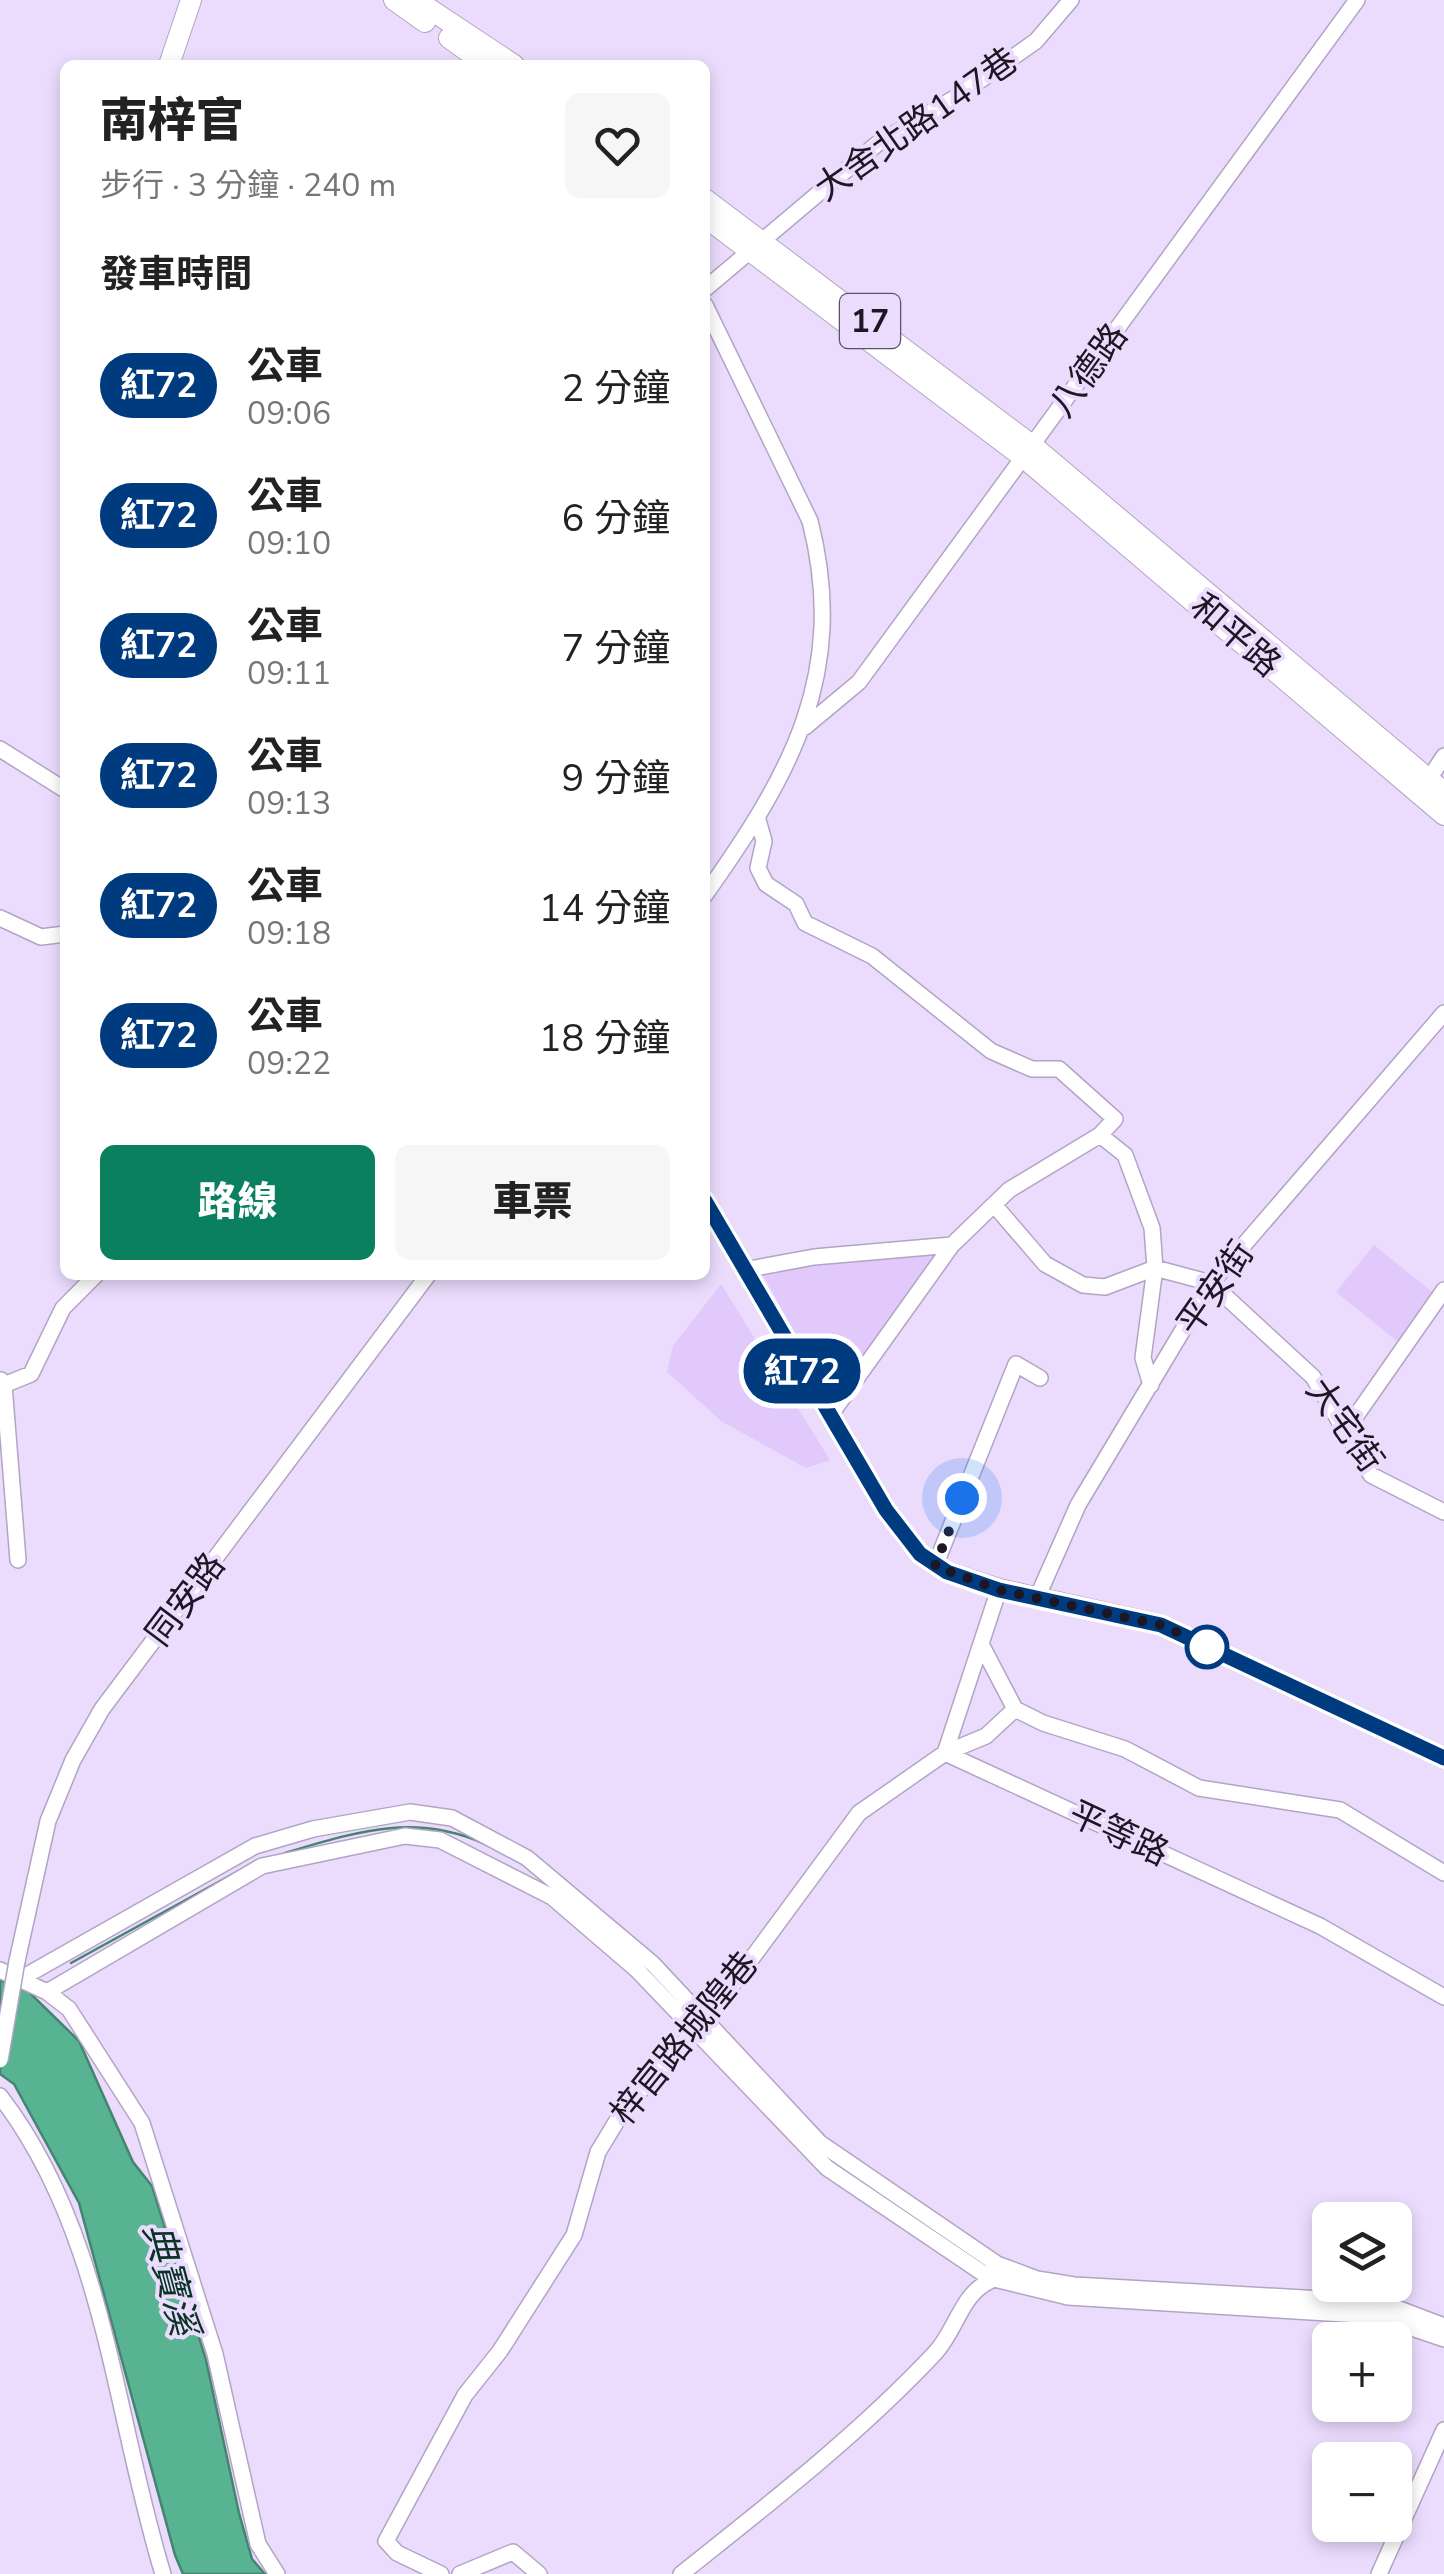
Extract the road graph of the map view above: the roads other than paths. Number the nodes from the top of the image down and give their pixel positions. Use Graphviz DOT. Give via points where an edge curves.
graph roads {
  1 [pos="192,0"];
  2 [pos="394,0"];
  3 [pos="416,0"];
  4 [pos="1071,0"];
  5 [pos="1357,0"];
  6 [pos="171,60"];
  7 [pos="480,60"];
  8 [pos="506,60"];
  9 [pos="710,203"];
  10 [pos="710,221"];
  11 [pos="758,245"];
  12 [pos="710,285"];
  13 [pos="710,315"];
  14 [pos="1029,452"];
  15 [pos="1293,674"];
  16 [pos="805,727"];
  17 [pos="0,749"];
  18 [pos="1444,756"];
  19 [pos="1437,786"];
  20 [pos="60,787"];
  21 [pos="1444,815"];
  22 [pos="758,820"];
  23 [pos="710,889"];
  24 [pos="2,922"];
  25 [pos="60,935"];
  26 [pos="1444,1013"];
  27 [pos="1100,1135"];
  28 [pos="996,1207"];
  29 [pos="710,1210"];
  30 [pos="952,1245"];
  31 [pos="1155,1268"];
  32 [pos="744,1270"];
  33 [pos="91,1280"];
  34 [pos="424,1280"];
  35 [pos="1211,1283"];
  36 [pos="1444,1290"];
  37 [pos="1040,1378"];
  38 [pos="2,1381"];
  39 [pos="1151,1384"];
  40 [pos="828,1417"];
  41 [pos="1344,1432"];
  42 [pos="1444,1512"];
  43 [pos="18,1560"];
  44 [pos="935,1566"];
  45 [pos="999,1590"];
  46 [pos="1037,1598"];
  47 [pos="982,1646"];
  48 [pos="1016,1710"];
  49 [pos="945,1752"];
  50 [pos="1444,1758"];
  51 [pos="1444,1873"];
  52 [pos="0,1970"];
  53 [pos="20,1979"];
  54 [pos="47,1992"];
  55 [pos="1444,1997"];
  56 [pos="700,2025"];
  57 [pos="0,2060"];
  58 [pos="0,2096"];
  59 [pos="992,2270"];
  60 [pos="1254,2303"];
  61 [pos="1444,2326"];
  62 [pos="1444,2339"];
  63 [pos="1444,2430"];
  64 [pos="163,2574"];
  65 [pos="277,2574"];
  66 [pos="441,2574"];
  67 [pos="460,2574"];
  68 [pos="539,2574"];
  69 [pos="681,2574"];
  70 [pos="1379,2574"];
  1 -- 6 [label="main road"];
  2 -- 7 [label="main road"];
  3 -- 8 [label="main road"];
  4 -- 11 [label="street, 大舍北路147巷" via="1036,41 877,144"];
  5 -- 14 [label="street, 八德路"];
  9 -- 11 [label="main road, 17"];
  10 -- 11 [label="main road, 17"];
  11 -- 12 [label="street, 大舍北路147巷"];
  11 -- 14 [label="main road, 17"];
  13 -- 16 [label="street" via="816,545 822,639"];
  14 -- 15 [label="main road, 和平路 / 17"];
  14 -- 16 [label="street, 八德路" via="859,682"];
  15 -- 19 [label="main road, 和平路 / 17"];
  15 -- 21 [label="main road, 和平路 / 17"];
  16 -- 22 [label="street"];
  17 -- 20 [label="street"];
  18 -- 19 [label="street"];
  22 -- 23 [label="street"];
  22 -- 27 [label="street" via="764,841 758,868 766,884 796,904 805,923 872,956 991,1051 1032,1069 1059,1069 1114,1119"];
  24 -- 25 [label="street" via="41,937"];
  26 -- 35 [label="street, 平安街"];
  27 -- 28 [label="street" via="1024,1179"];
  27 -- 31 [label="street" via="1125,1155 1152,1228"];
  28 -- 30 [label="street"];
  28 -- 31 [label="street" via="1045,1264 1074,1281 1105,1287"];
  29 -- 32 [label="main road"];
  30 -- 32 [label="street"];
  30 -- 40 [label="street"];
  31 -- 35 [label="street"];
  31 -- 39 [label="street" via="1143,1358"];
  32 -- 40 [label="main road"];
  33 -- 38 [label="street" via="62,1308 31,1374"];
  34 -- 57 [label="street, 同安路, bridge" via="102,1709 74,1760 48,1821"];
  35 -- 39 [label="street, 平安街"];
  35 -- 41 [label="street, 大宅街" via="1313,1377"];
  36 -- 41 [label="street"];
  37 -- 44 [label="street" via="1016,1364"];
  38 -- 43 [label="street"];
  39 -- 46 [label="street, 平安街" via="1078,1505"];
  40 -- 44 [label="main road" via="897,1526"];
  41 -- 42 [label="street, 大宅街" via="1371,1475"];
  44 -- 45 [label="main road"];
  45 -- 46 [label="main road"];
  45 -- 47 [label="street"];
  46 -- 50 [label="main road" via="1161,1625"];
  47 -- 48 [label="street"];
  47 -- 49 [label="street"];
  48 -- 49 [label="street, 梓官路城隍巷" via="986,1736"];
  48 -- 51 [label="street" via="1125,1749 1200,1788 1340,1810"];
  49 -- 55 [label="street, 平等路" via="1320,1926"];
  49 -- 56 [label="street, 梓官路城隍巷" via="858,1812"];
  52 -- 53 [label="street"];
  53 -- 54 [label="street"];
  53 -- 56 [label="street" via="255,1846 313,1829 425,1812 477,1827 527,1858 653,1964"];
  54 -- 56 [label="street" via="262,1866 404,1836 440,1840 536,1886"];
  54 -- 65 [label="street" via="85,2030 142,2122 215,2354 258,2544"];
  56 -- 59 [label="street" via="832,2161"];
  56 -- 66 [label="street, 梓官路城隍巷" via="607,2133 574,2235 465,2394 386,2541"];
  58 -- 64 [label="street" via="45,2163 80,2254"];
  59 -- 60 [label="street"];
  59 -- 69 [label="street" via="938,2350 842,2443"];
  60 -- 61 [label="street" via="1357,2301"];
  60 -- 62 [label="street" via="1376,2316"];
  63 -- 70 [label="street"];
  67 -- 68 [label="street" via="513,2552"];
}
